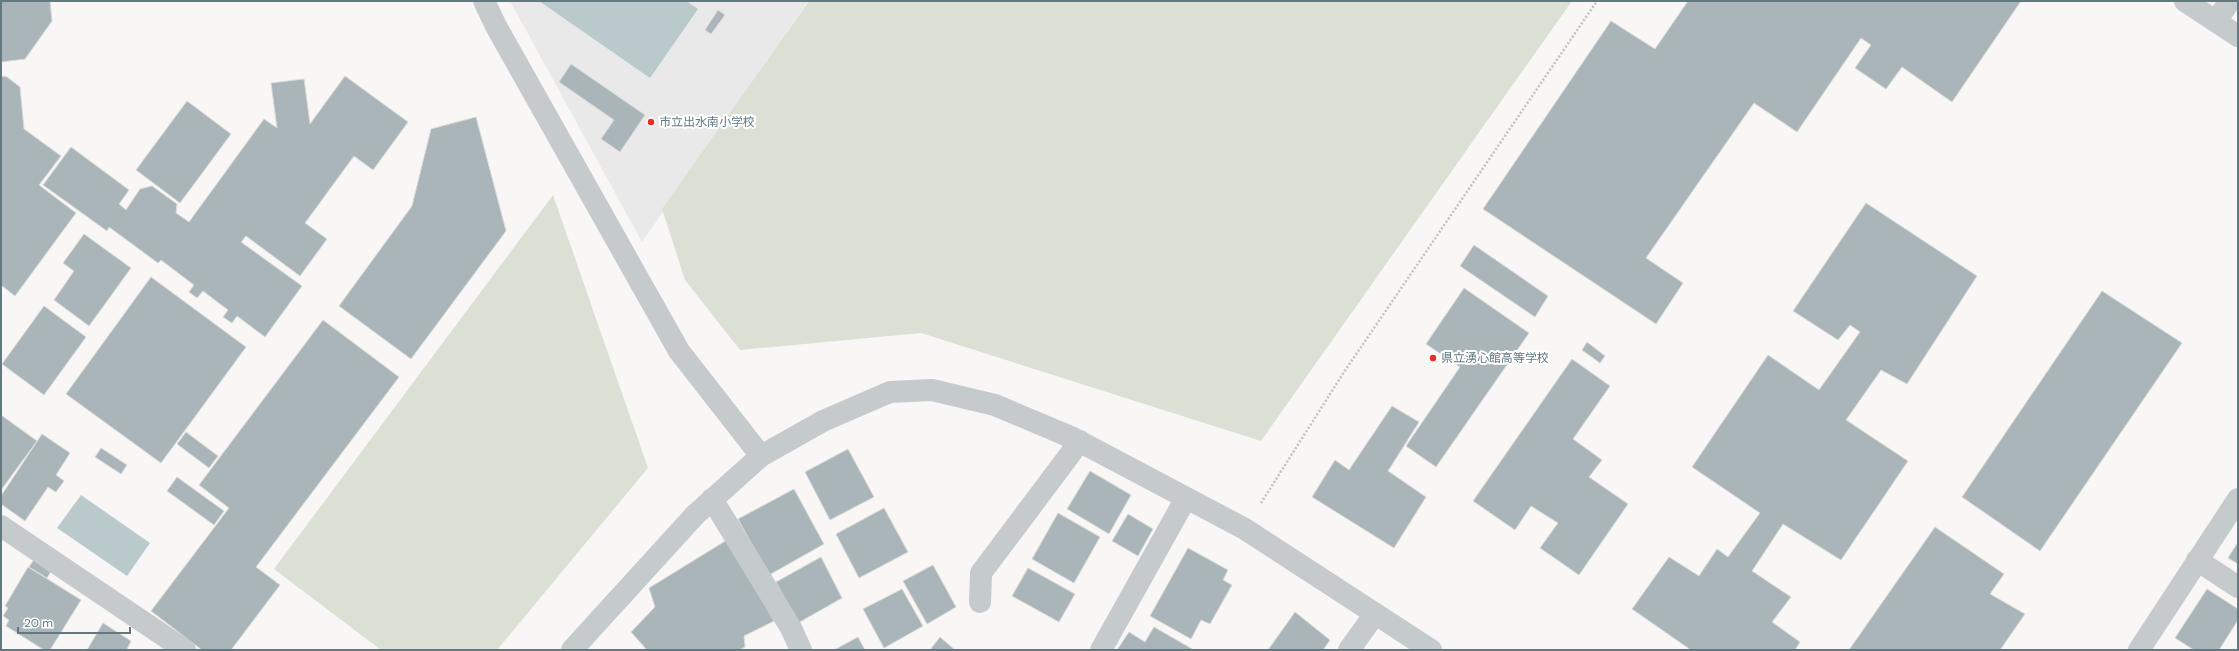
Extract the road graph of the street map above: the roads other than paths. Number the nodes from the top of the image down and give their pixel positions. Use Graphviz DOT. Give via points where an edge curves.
graph roads {
  1 [pos="484,1"];
  2 [pos="2185,1"];
  3 [pos="2230,1"];
  4 [pos="2216,21"];
  5 [pos="2238,36"];
  6 [pos="1080,442"];
  7 [pos="761,456"];
  8 [pos="1186,498"];
  9 [pos="712,499"];
  10 [pos="2238,499"];
  11 [pos="1,526"];
  12 [pos="2197,560"];
  13 [pos="2238,587"];
  14 [pos="980,602"];
  15 [pos="1375,614"];
  16 [pos="185,650"];
  17 [pos="572,650"];
  18 [pos="801,650"];
  19 [pos="1101,650"];
  20 [pos="1349,650"];
  21 [pos="1431,650"];
  22 [pos="2139,650"];
  1 -- 7 [label="street" via="679,351"];
  2 -- 4 [label="street"];
  3 -- 4 [label="street"];
  4 -- 5 [label="street"];
  6 -- 7 [label="street" via="995,405 932,390 890,392 823,421"];
  6 -- 8 [label="street"];
  6 -- 14 [label="street" via="981,573"];
  7 -- 9 [label="street"];
  8 -- 15 [label="street" via="1245,529"];
  8 -- 19 [label="street"];
  9 -- 17 [label="street"];
  9 -- 18 [label="street" via="791,628"];
  10 -- 12 [label="street"];
  11 -- 16 [label="street"];
  12 -- 13 [label="street"];
  12 -- 22 [label="street"];
  15 -- 20 [label="street"];
  15 -- 21 [label="street"];
}
